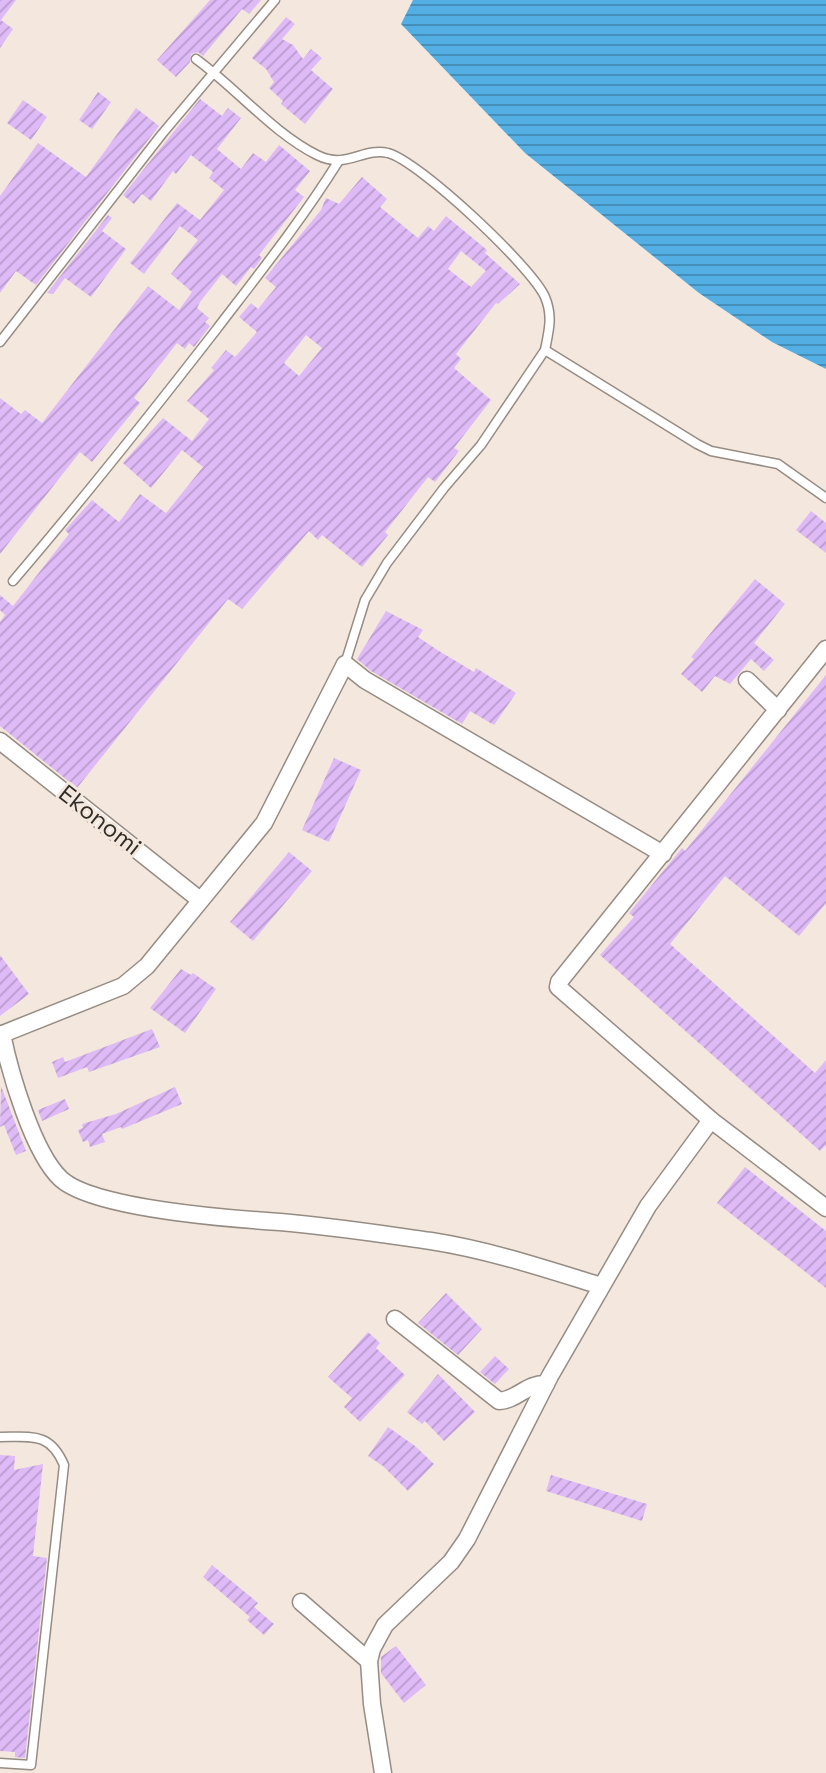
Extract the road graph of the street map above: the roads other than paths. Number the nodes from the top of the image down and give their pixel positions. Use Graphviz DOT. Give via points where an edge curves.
graph roads {
  1 [pos="275,0"];
  2 [pos="196,59"];
  3 [pos="215,73"];
  4 [pos="338,162"];
  5 [pos="0,342"];
  6 [pos="545,350"];
  7 [pos="826,498"];
  8 [pos="13,581"];
  9 [pos="824,655"];
  10 [pos="345,664"];
  11 [pos="747,680"];
  12 [pos="778,710"];
  13 [pos="0,741"];
  14 [pos="663,854"];
  15 [pos="200,900"];
  16 [pos="1,1035"];
  17 [pos="711,1120"];
  18 [pos="826,1208"];
  19 [pos="601,1286"];
  20 [pos="395,1319"];
  21 [pos="546,1384"];
  22 [pos="0,1437"];
  23 [pos="301,1602"];
  24 [pos="369,1661"];
  25 [pos="0,1763"];
  26 [pos="30,1769"];
  27 [pos="383,1773"];
  1 -- 3 [label="lane"];
  2 -- 3 [label="lane"];
  3 -- 4 [label="lane" via="301,144"];
  3 -- 5 [label="lane"];
  4 -- 6 [label="lane" via="389,153 473,216 537,282 551,318"];
  4 -- 8 [label="lane" via="128,444"];
  6 -- 7 [label="lane" via="697,444 778,464"];
  6 -- 10 [label="lane" via="481,445 387,563 365,600"];
  9 -- 12 [label="street"];
  10 -- 14 [label="street"];
  10 -- 15 [label="street" via="264,823"];
  11 -- 12 [label="street"];
  12 -- 14 [label="street"];
  13 -- 15 [label="street, Ekonomi"];
  14 -- 17 [label="street" via="558,987"];
  15 -- 16 [label="street" via="147,966 123,986"];
  16 -- 19 [label="street" via="36,1140 62,1180 80,1191 219,1218 435,1242"];
  17 -- 18 [label="street"];
  17 -- 19 [label="street" via="648,1206"];
  19 -- 21 [label="street"];
  20 -- 21 [label="street" via="499,1401"];
  21 -- 24 [label="street" via="467,1539 451,1562 385,1625"];
  22 -- 26 [label="lane" via="46,1439 64,1465"];
  23 -- 24 [label="street"];
  24 -- 27 [label="street"];
  25 -- 26 [label="lane"];
}
